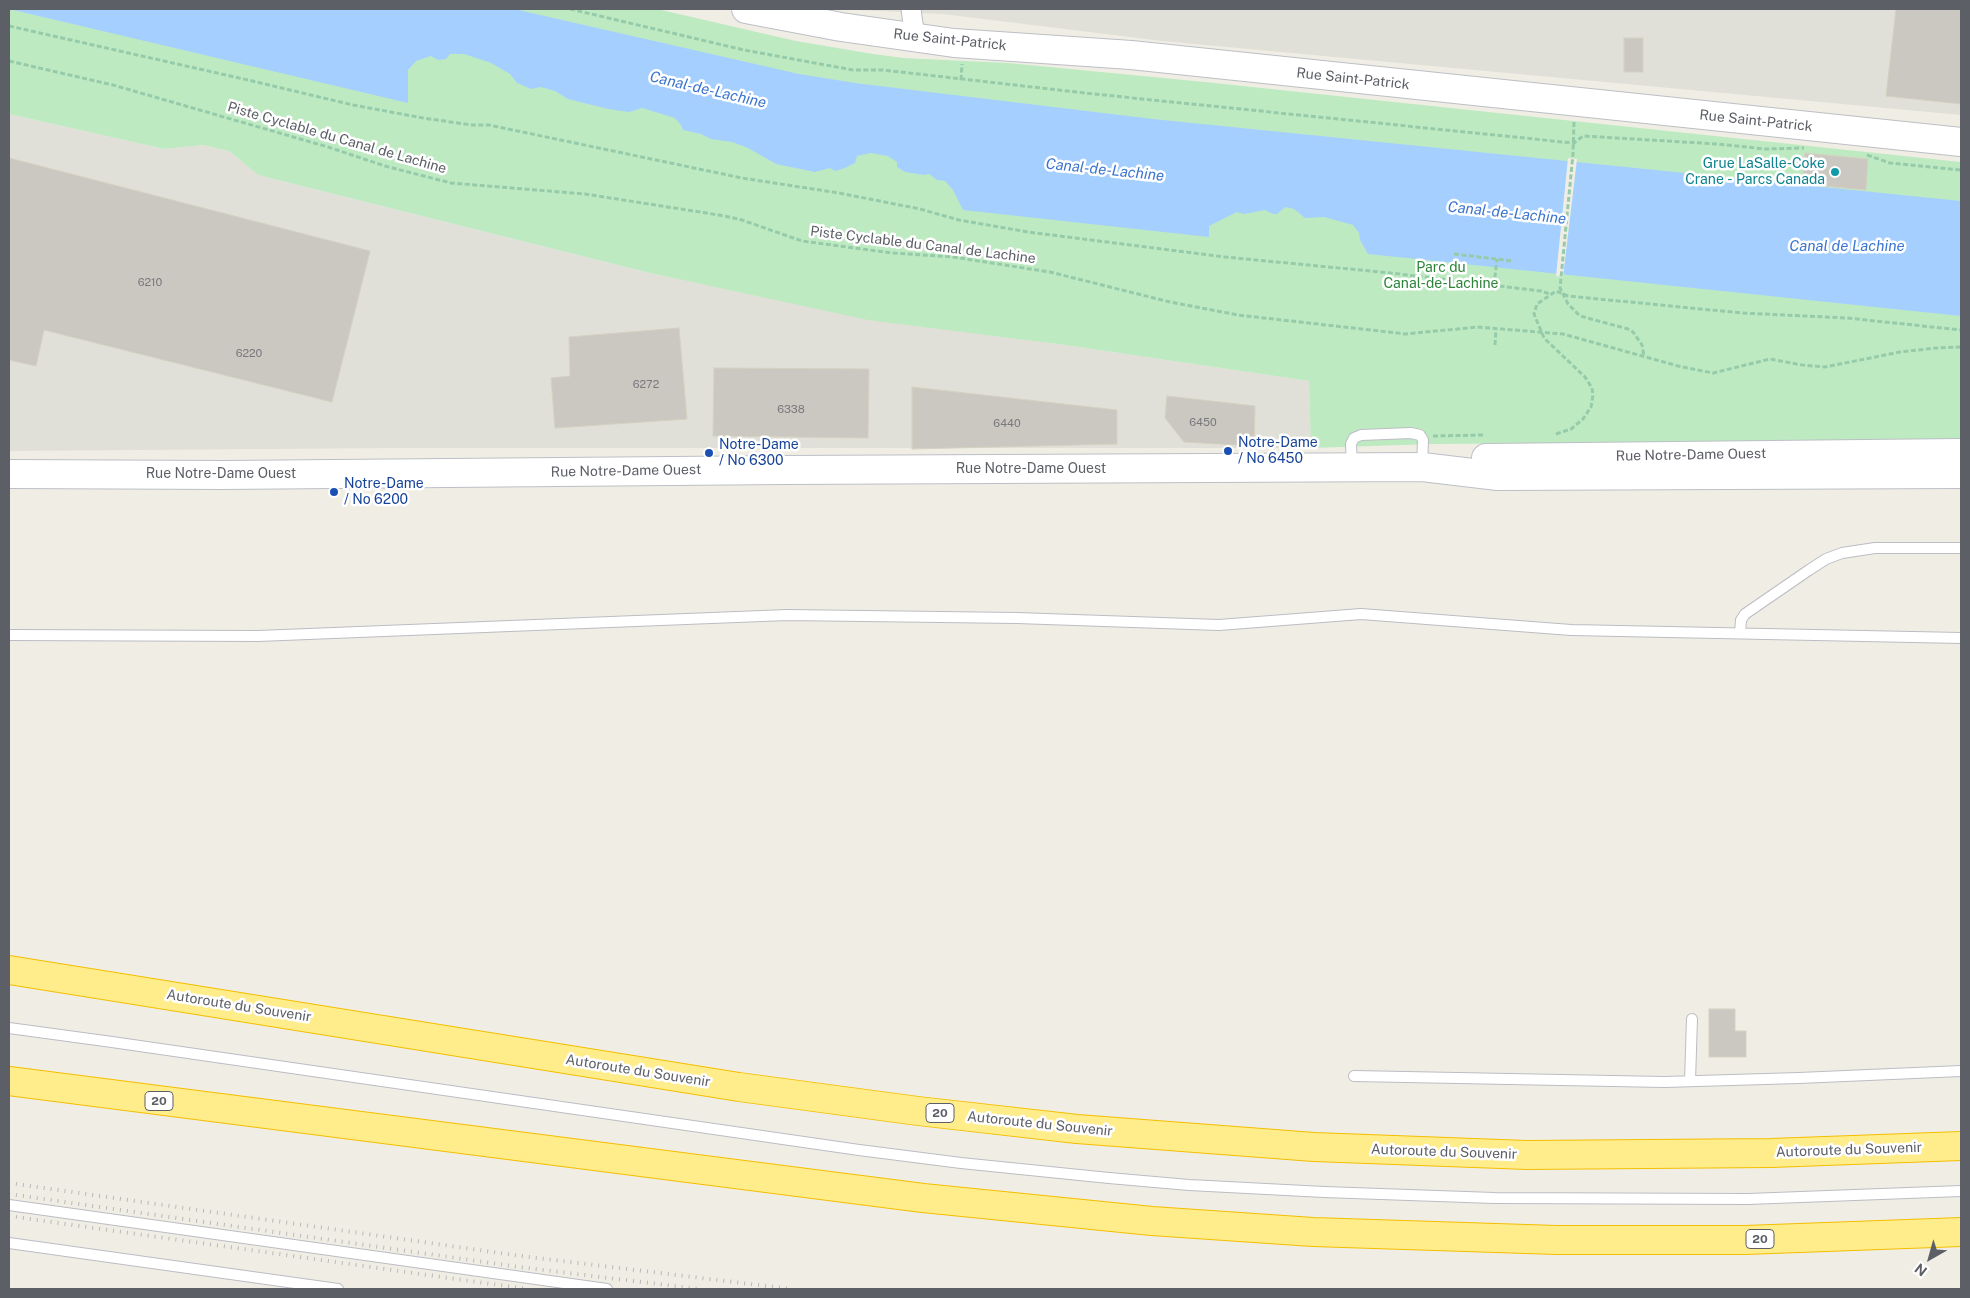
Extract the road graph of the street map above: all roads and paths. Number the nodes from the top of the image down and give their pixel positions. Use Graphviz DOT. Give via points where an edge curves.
graph roads {
  1 [pos="570,9"];
  2 [pos="746,9"];
  3 [pos="912,9"];
  4 [pos="9,26"];
  5 [pos="916,38"];
  6 [pos="962,60"];
  7 [pos="9,61"];
  8 [pos="961,80"];
  9 [pos="1574,122"];
  10 [pos="1961,142"];
  11 [pos="1574,143"];
  12 [pos="1809,148"];
  13 [pos="1862,153"];
  14 [pos="1961,170"];
  15 [pos="1454,254"];
  16 [pos="1497,260"];
  17 [pos="1513,261"];
  18 [pos="1494,285"];
  19 [pos="1550,294"];
  20 [pos="1561,294"];
  21 [pos="1496,328"];
  22 [pos="1961,330"];
  23 [pos="1542,332"];
  24 [pos="1495,345"];
  25 [pos="1961,347"];
  26 [pos="1644,356"];
  27 [pos="1563,432"];
  28 [pos="1961,453"];
  29 [pos="1422,467"];
  30 [pos="9,474"];
  31 [pos="1961,474"];
  32 [pos="1961,548"];
  33 [pos="1740,633"];
  34 [pos="9,635"];
  35 [pos="1961,638"];
  36 [pos="9,970"];
  37 [pos="1692,1019"];
  38 [pos="9,1022"];
  39 [pos="9,1028"];
  40 [pos="112,1042"];
  41 [pos="1961,1071"];
  42 [pos="1354,1076"];
  43 [pos="9,1081"];
  44 [pos="1690,1081"];
  45 [pos="1961,1135"];
  46 [pos="1961,1146"];
  47 [pos="1835,1151"];
  48 [pos="1961,1191"];
  49 [pos="9,1205"];
  50 [pos="1961,1232"];
  51 [pos="9,1242"];
  52 [pos="338,1289"];
  53 [pos="607,1289"];
  1 -- 8 [label="path" via="804,62"];
  2 -- 5 [label="main road, Rue Saint-Patrick"];
  3 -- 5 [label="street"];
  4 -- 18 [label="path" via="353,105 423,118 489,125 742,178 920,209 959,220 1225,257"];
  5 -- 10 [label="main road, Rue Saint-Patrick" via="1131,56"];
  6 -- 8 [label="path"];
  7 -- 21 [label="path, Piste Cyclable du Canal de Lachine" via="113,84 451,183 585,194 719,215 802,241 892,254 962,258 1042,271 1238,315 1406,334 1467,327"];
  8 -- 11 [label="path"];
  9 -- 11 [label="path"];
  11 -- 12 [label="path" via="1583,136 1765,149"];
  11 -- 20 [label="path" via="1559,282"];
  13 -- 14 [label="path" via="1890,163"];
  15 -- 16 [label="path"];
  16 -- 17 [label="path"];
  16 -- 18 [label="path"];
  18 -- 19 [label="path"];
  19 -- 20 [label="path" via="1556,291"];
  19 -- 23 [label="path" via="1535,309"];
  20 -- 22 [label="path" via="1742,313 1847,318"];
  20 -- 26 [label="path" via="1580,316 1633,332 1642,345"];
  21 -- 23 [label="path, Piste Cyclable du Canal de Lachine"];
  21 -- 24 [label="path"];
  23 -- 26 [label="path, Piste Cyclable du Canal de Lachine" via="1562,334"];
  23 -- 27 [label="path" via="1592,388 1588,413"];
  25 -- 26 [label="path, Piste Cyclable du Canal de Lachine" via="1900,352 1825,367 1770,359 1713,373"];
  28 -- 29 [label="main road, Rue Notre-Dame Ouest" via="1496,457"];
  29 -- 30 [label="main road, Rue Notre-Dame Ouest"];
  29 -- 31 [label="main road, Rue Notre-Dame Ouest" via="1498,476"];
  32 -- 33 [label="lane" via="1875,548 1826,559 1745,614"];
  33 -- 34 [label="lane" via="1571,630 1361,614 1219,625 787,615 258,636"];
  33 -- 35 [label="lane"];
  36 -- 47 [label="highway, Autoroute du Souvenir / 20" via="738,1087 1060,1127 1249,1143 1388,1150 1585,1155"];
  37 -- 44 [label="lane"];
  38 -- 40 [label="lane"];
  39 -- 40 [label="lane"];
  40 -- 48 [label="lane" via="859,1150 1180,1184 1522,1198 1748,1199"];
  41 -- 44 [label="lane"];
  42 -- 44 [label="lane"];
  43 -- 50 [label="highway, 20" via="923,1198 1152,1222 1313,1232 1621,1241"];
  45 -- 47 [label="highway"];
  46 -- 47 [label="highway, Autoroute du Souvenir / 20"];
  49 -- 53 [label="lane"];
  51 -- 52 [label="lane"];
}
